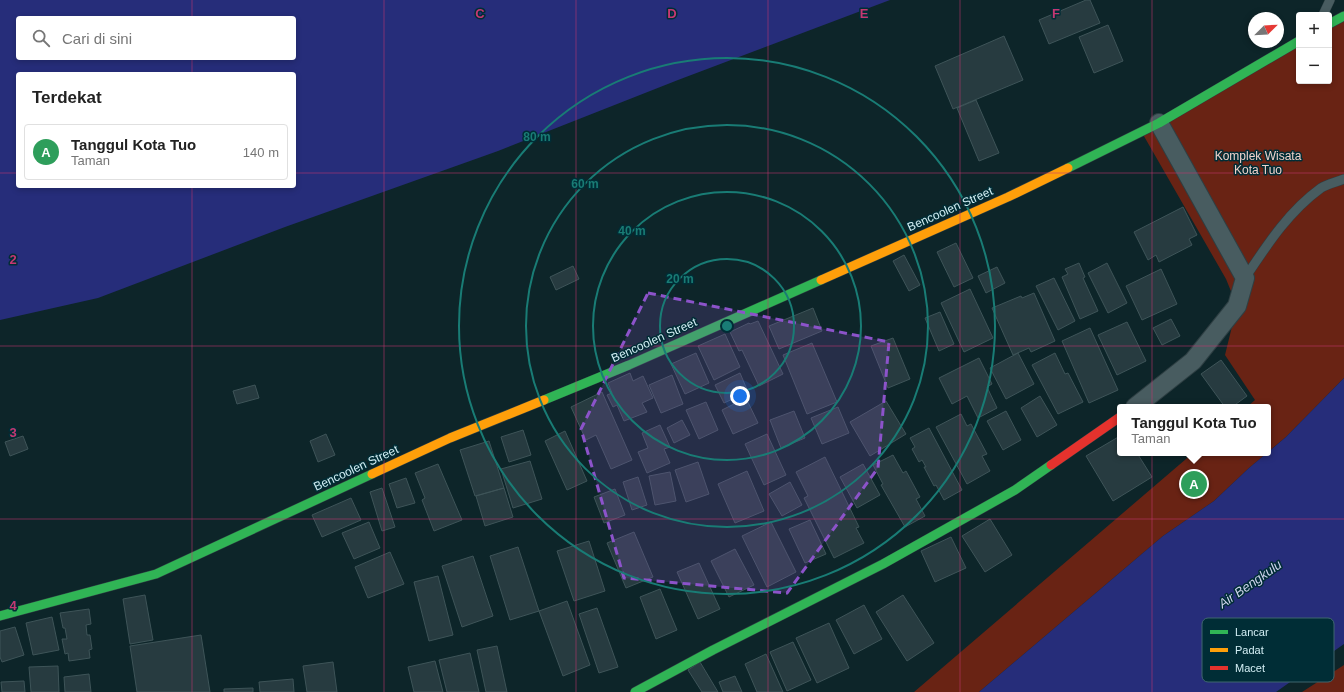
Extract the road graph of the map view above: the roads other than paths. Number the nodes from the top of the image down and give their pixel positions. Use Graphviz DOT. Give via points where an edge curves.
graph roads {
  1 [pos="1330,0"];
  2 [pos="1324,12"];
  3 [pos="1344,16"];
  4 [pos="1332,22"];
  5 [pos="1296,43"];
  6 [pos="1159,123"];
  7 [pos="1344,179"];
  8 [pos="1245,278"];
  9 [pos="1139,404"];
  10 [pos="1117,419"];
  11 [pos="0,616"];
  12 [pos="635,692"];
  1 -- 2 [label="lane"];
  3 -- 4 [label="main road"];
  5 -- 6 [label="main road, Bencoolen Street"];
  6 -- 8 [label="street"];
  6 -- 11 [label="main road, Bencoolen Street" via="1000,200 629,365 450,438 156,574"];
  7 -- 8 [label="lane" via="1322,187 1289,215"];
  8 -- 9 [label="street" via="1237,306 1193,360"];
  10 -- 12 [label="main road" via="1014,490 883,564"];
}
